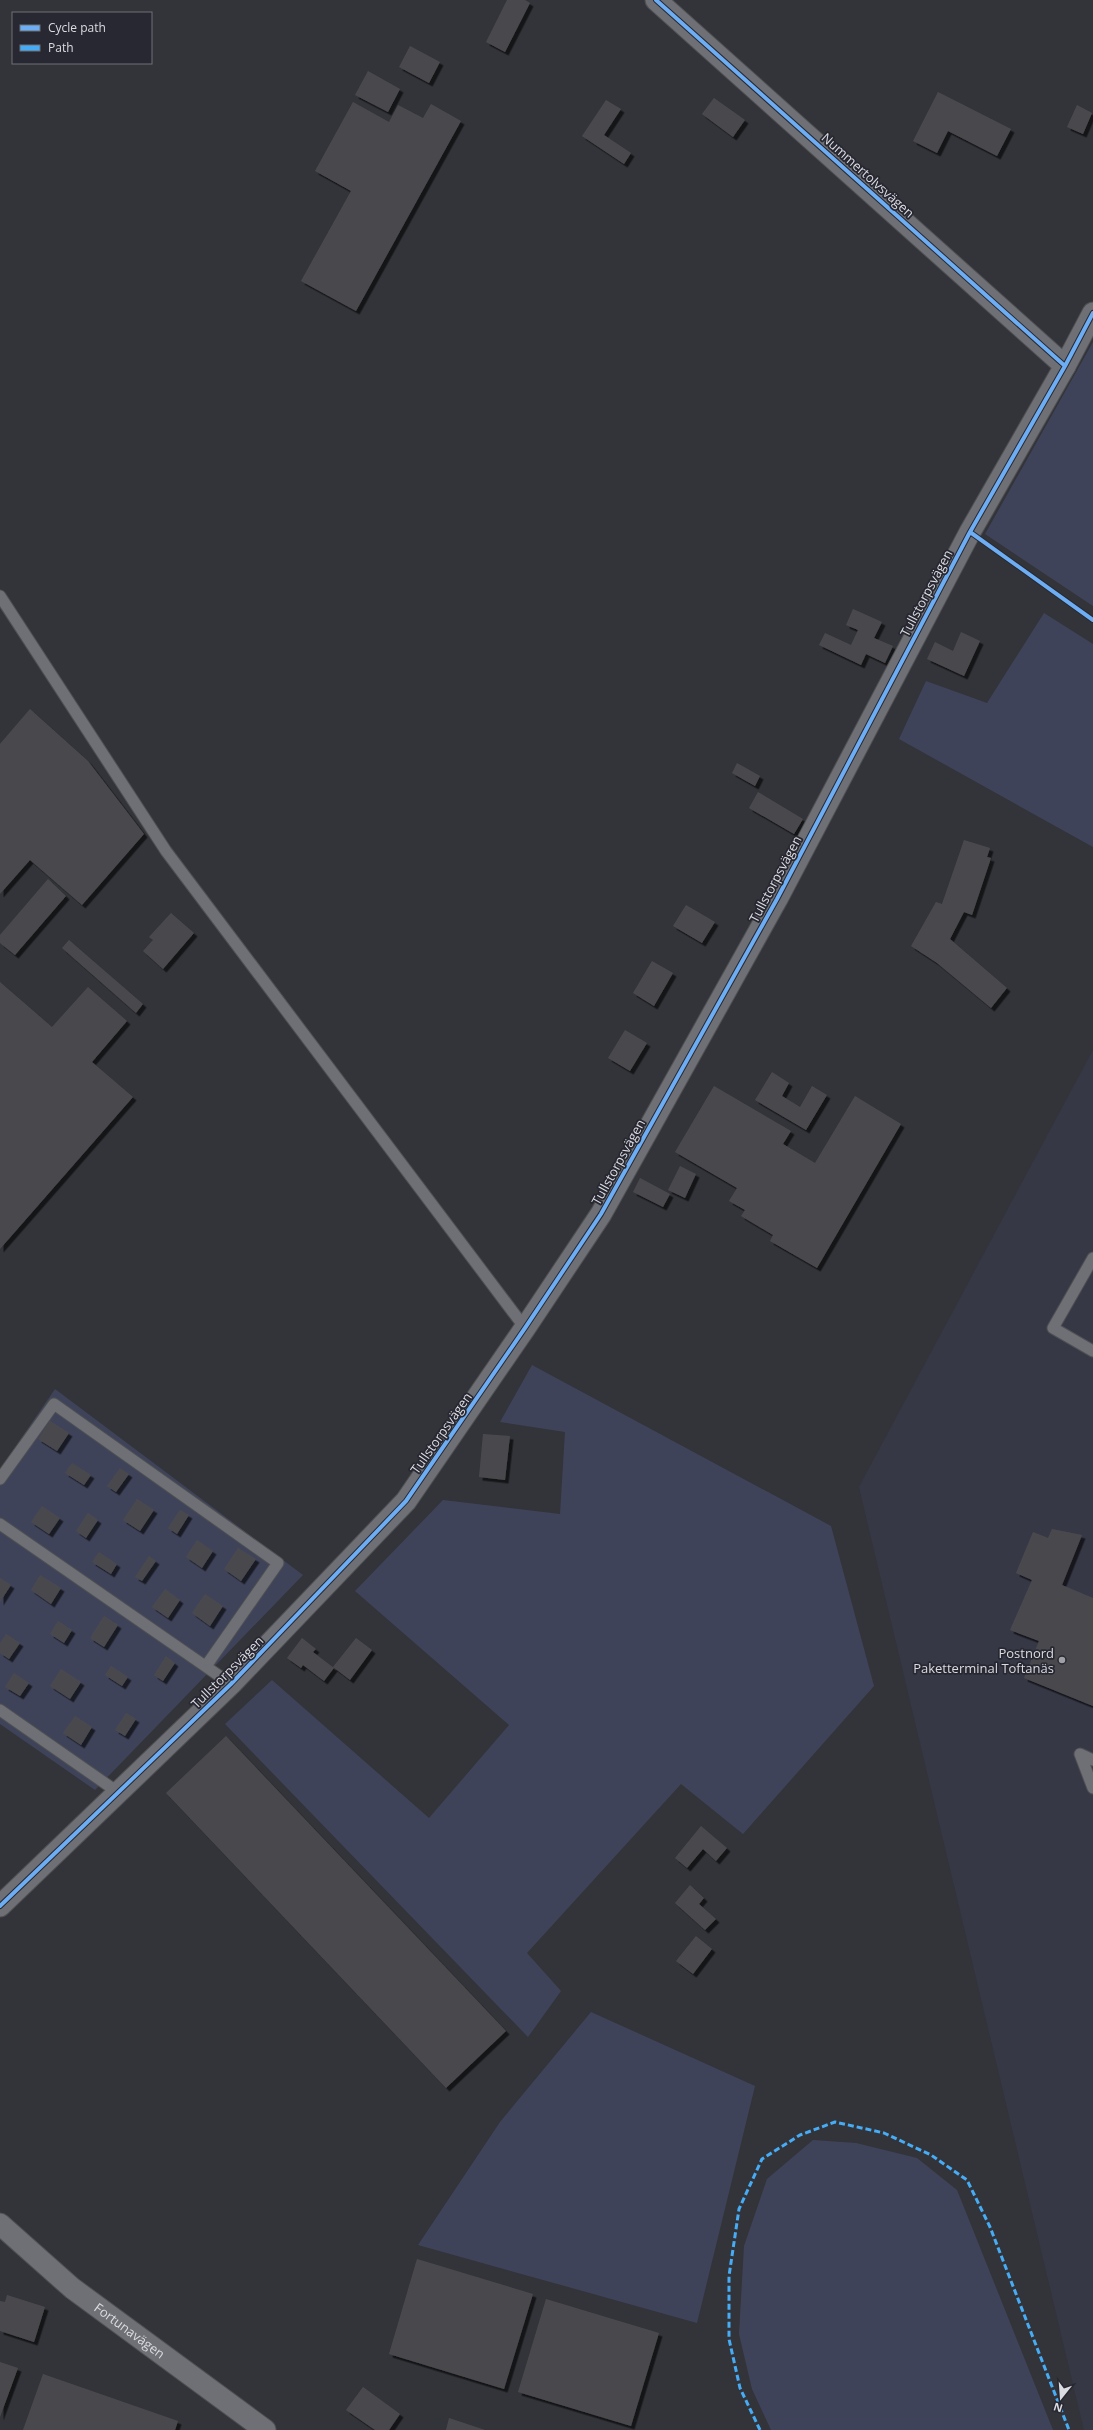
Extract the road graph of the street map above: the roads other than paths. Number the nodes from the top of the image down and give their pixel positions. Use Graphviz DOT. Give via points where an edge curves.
graph roads {
  1 [pos="656,0"];
  2 [pos="1093,313"];
  3 [pos="1065,366"];
  4 [pos="0,596"];
  5 [pos="1093,1258"];
  6 [pos="525,1328"];
  7 [pos="1093,1351"];
  8 [pos="0,1479"];
  9 [pos="0,1524"];
  10 [pos="206,1666"];
  11 [pos="230,1684"];
  12 [pos="0,1710"];
  13 [pos="1093,1760"];
  14 [pos="1093,1788"];
  15 [pos="119,1793"];
  16 [pos="0,1906"];
  17 [pos="0,2224"];
  18 [pos="265,2430"];
  1 -- 3 [label="street, Nummertolvsvägen"];
  2 -- 3 [label="street, Tullstorpsvägen"];
  3 -- 6 [label="street, Tullstorpsvägen" via="970,532 777,899 608,1200"];
  4 -- 6 [label="lane" via="166,851"];
  5 -- 7 [label="lane" via="1053,1328"];
  6 -- 11 [label="street, Tullstorpsvägen" via="406,1501"];
  8 -- 10 [label="lane" via="54,1404 278,1563"];
  9 -- 10 [label="lane"];
  10 -- 11 [label="lane"];
  11 -- 15 [label="street, Tullstorpsvägen"];
  12 -- 15 [label="lane"];
  13 -- 14 [label="lane" via="1080,1754"];
  15 -- 16 [label="street, Tullstorpsvägen"];
  17 -- 18 [label="street, Fortunavägen" via="72,2288"];
}
